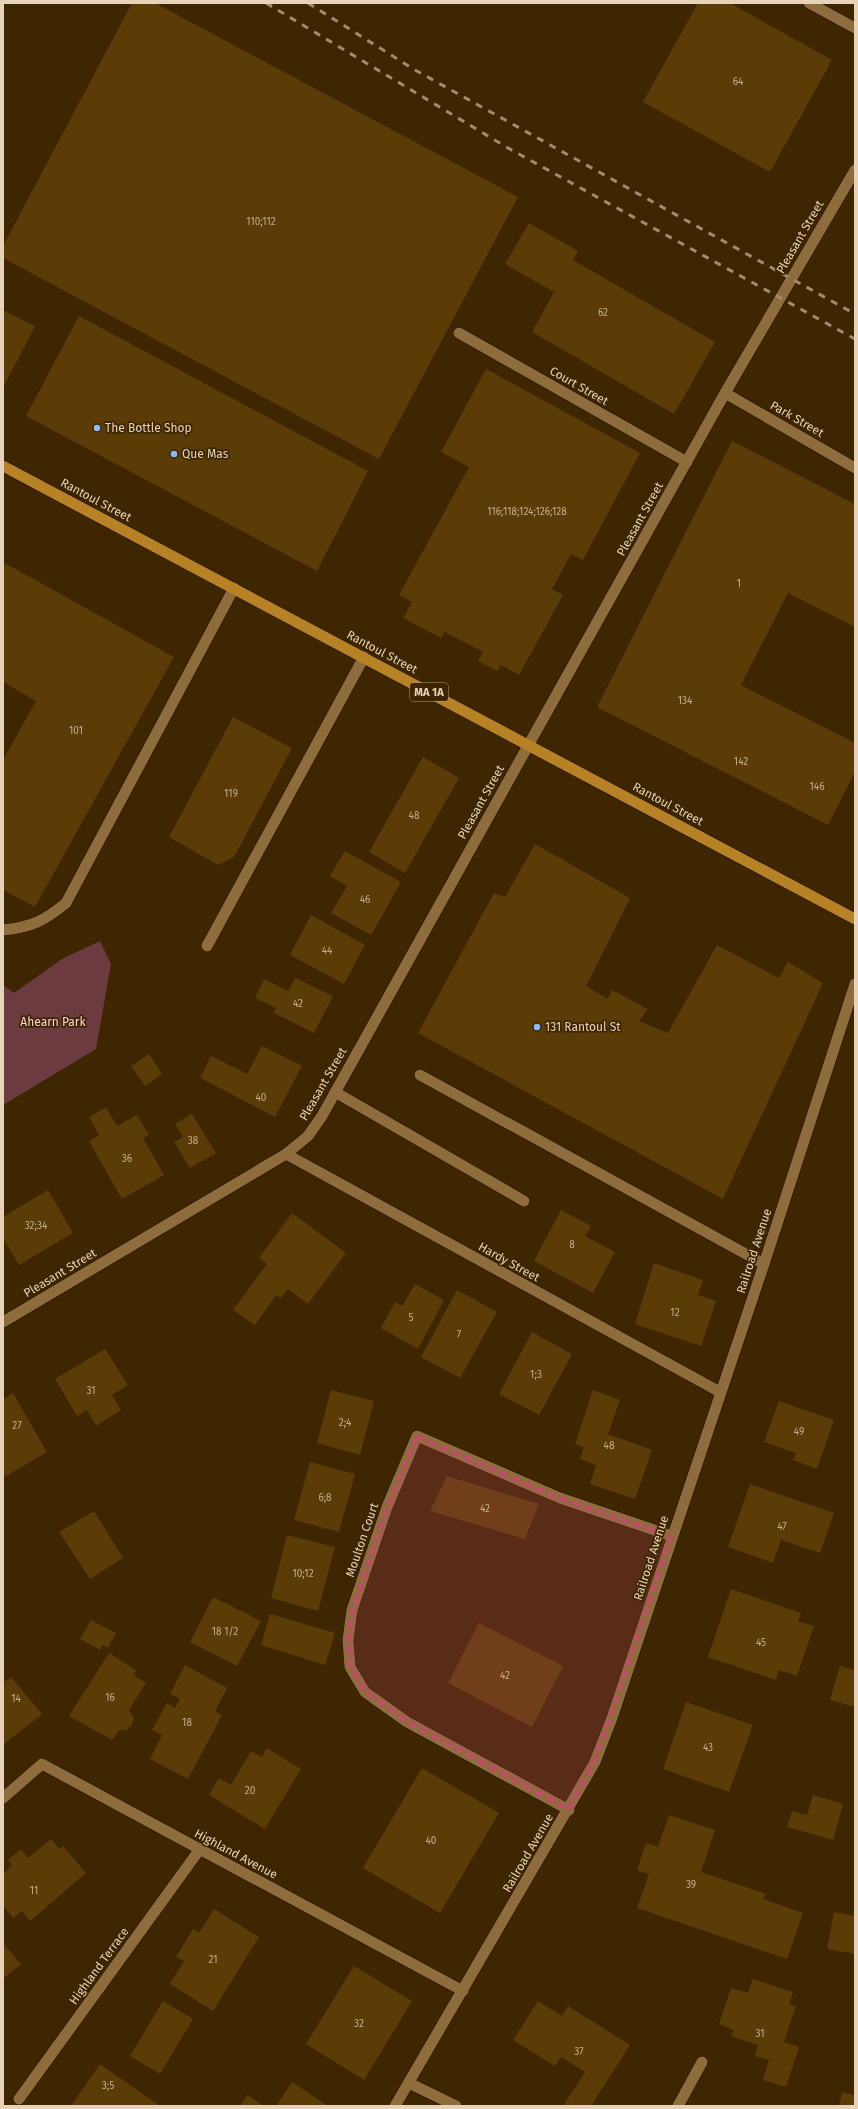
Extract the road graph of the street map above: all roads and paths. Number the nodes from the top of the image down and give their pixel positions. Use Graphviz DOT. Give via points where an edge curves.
graph roads {
  1 [pos="809,3"];
  2 [pos="855,28"];
  3 [pos="855,170"];
  4 [pos="459,333"];
  5 [pos="725,393"];
  6 [pos="687,462"];
  7 [pos="3,466"];
  8 [pos="855,468"];
  9 [pos="234,588"];
  10 [pos="364,657"];
  11 [pos="529,744"];
  12 [pos="855,919"];
  13 [pos="3,930"];
  14 [pos="207,946"];
  15 [pos="855,984"];
  16 [pos="420,1075"];
  17 [pos="335,1092"];
  18 [pos="286,1154"];
  19 [pos="524,1202"];
  20 [pos="764,1264"];
  21 [pos="3,1322"];
  22 [pos="720,1392"];
  23 [pos="672,1536"];
  24 [pos="3,1798"];
  25 [pos="569,1810"];
  26 [pos="200,1849"];
  27 [pos="463,1991"];
  28 [pos="702,2062"];
  29 [pos="409,2083"];
  30 [pos="19,2099"];
  31 [pos="395,2106"];
  32 [pos="456,2106"];
  33 [pos="678,2106"];
  1 -- 2 [label="street"];
  3 -- 5 [label="street, Pleasant Street"];
  4 -- 6 [label="street, Court Street"];
  5 -- 6 [label="street, Pleasant Street"];
  5 -- 8 [label="street, Park Street"];
  6 -- 11 [label="street, Pleasant Street"];
  7 -- 9 [label="highway, Rantoul Street / MA 1A"];
  9 -- 10 [label="highway, Rantoul Street / MA 1A"];
  9 -- 13 [label="street" via="66,904 47,919 22,928"];
  10 -- 11 [label="highway, Rantoul Street / MA 1A"];
  10 -- 14 [label="street"];
  11 -- 12 [label="highway, Rantoul Street / MA 1A"];
  11 -- 17 [label="street, Pleasant Street"];
  15 -- 20 [label="street, Railroad Avenue"];
  16 -- 20 [label="street"];
  17 -- 18 [label="street, Pleasant Street" via="308,1136"];
  17 -- 19 [label="street"];
  18 -- 21 [label="street, Pleasant Street"];
  18 -- 22 [label="street, Hardy Street"];
  20 -- 22 [label="street, Railroad Avenue"];
  22 -- 23 [label="street, Railroad Avenue"];
  23 -- 25 [label="street, Railroad Avenue" via="612,1718 594,1762"];
  23 -- 25 [label="street, Moulton Court" via="560,1498 417,1436 387,1507 351,1617 348,1640 350,1667 365,1692 407,1722"];
  24 -- 26 [label="street, Highland Avenue" via="42,1764"];
  25 -- 27 [label="street, Railroad Avenue"];
  26 -- 27 [label="street, Highland Avenue"];
  26 -- 30 [label="street, Highland Terrace"];
  27 -- 29 [label="street, Railroad Avenue"];
  28 -- 33 [label="street"];
  29 -- 31 [label="street, Railroad Avenue"];
  29 -- 32 [label="street"];
}
